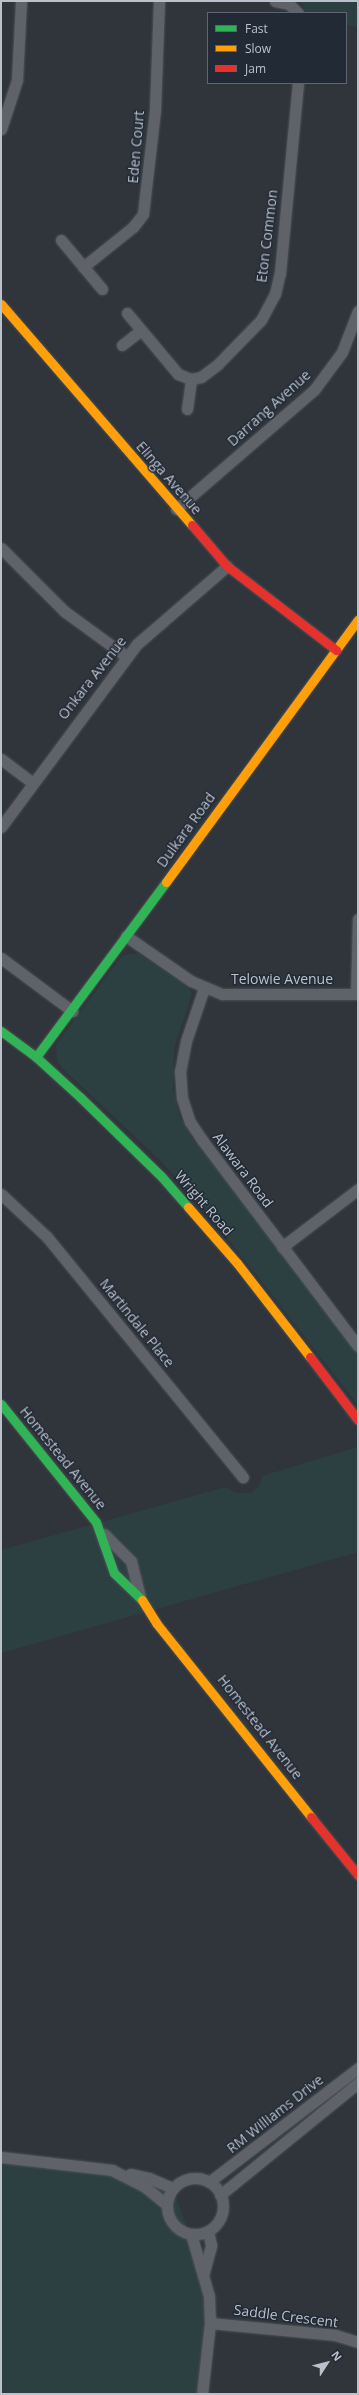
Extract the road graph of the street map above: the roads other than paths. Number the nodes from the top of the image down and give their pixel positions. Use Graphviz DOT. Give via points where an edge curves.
graph roads {
  1 [pos="21,1"];
  2 [pos="159,1"];
  3 [pos="275,1"];
  4 [pos="297,12"];
  5 [pos="298,84"];
  6 [pos="1,129"];
  7 [pos="61,240"];
  8 [pos="83,267"];
  9 [pos="102,289"];
  10 [pos="1,304"];
  11 [pos="358,311"];
  12 [pos="127,313"];
  13 [pos="141,330"];
  14 [pos="122,345"];
  15 [pos="191,379"];
  16 [pos="187,409"];
  17 [pos="176,509"];
  18 [pos="1,548"];
  19 [pos="227,566"];
  20 [pos="358,620"];
  21 [pos="336,650"];
  22 [pos="127,656"];
  23 [pos="1,759"];
  24 [pos="33,783"];
  25 [pos="1,827"];
  26 [pos="358,919"];
  27 [pos="126,936"];
  28 [pos="1,958"];
  29 [pos="204,988"];
  30 [pos="357,994"];
  31 [pos="72,1011"];
  32 [pos="1,1031"];
  33 [pos="36,1057"];
  34 [pos="358,1189"];
  35 [pos="1,1194"];
  36 [pos="282,1247"];
  37 [pos="358,1346"];
  38 [pos="1,1404"];
  39 [pos="358,1420"];
  40 [pos="244,1476"];
  41 [pos="101,1531"];
  42 [pos="140,1597"];
  43 [pos="358,1875"];
  44 [pos="358,2068"];
  45 [pos="358,2083"];
  46 [pos="1,2157"];
  47 [pos="121,2173"];
  48 [pos="209,2182"];
  49 [pos="173,2188"];
  50 [pos="220,2195"];
  51 [pos="167,2205"];
  52 [pos="208,2231"];
  53 [pos="191,2234"];
  54 [pos="204,2272"];
  55 [pos="210,2323"];
  56 [pos="358,2342"];
  57 [pos="202,2394"];
  1 -- 6 [label="street" via="19,70"];
  2 -- 8 [label="street, Eden Court" via="155,110 144,214 133,227"];
  3 -- 4 [label="street" via="289,4"];
  5 -- 15 [label="street, Eton Common" via="280,273 275,294 250,334 208,372"];
  7 -- 8 [label="street"];
  8 -- 9 [label="street"];
  10 -- 17 [label="street, Elinga Avenue"];
  11 -- 17 [label="street, Darrang Avenue" via="339,357 314,390"];
  12 -- 13 [label="street"];
  13 -- 14 [label="street"];
  13 -- 15 [label="street" via="178,374"];
  15 -- 16 [label="street"];
  17 -- 19 [label="street, Elinga Avenue"];
  18 -- 22 [label="street" via="59,607"];
  19 -- 21 [label="street, Elinga Avenue"];
  19 -- 22 [label="street, Onkara Avenue" via="158,624"];
  20 -- 21 [label="street, Dulkara Road"];
  21 -- 27 [label="street, Dulkara Road"];
  22 -- 24 [label="street, Onkara Avenue"];
  23 -- 24 [label="street"];
  24 -- 25 [label="street, Onkara Avenue"];
  26 -- 30 [label="street"];
  27 -- 29 [label="street, Telowie Avenue"];
  27 -- 31 [label="street, Dulkara Road"];
  28 -- 31 [label="street"];
  29 -- 30 [label="street, Telowie Avenue" via="233,995"];
  29 -- 36 [label="street, Alawara Road" via="181,1060 182,1098 194,1130"];
  31 -- 33 [label="street, Dulkara Road"];
  32 -- 33 [label="street, Wright Road"];
  33 -- 39 [label="street, Wright Road" via="126,1139 189,1207 237,1264"];
  34 -- 36 [label="street"];
  35 -- 40 [label="street, Martindale Place" via="47,1237"];
  36 -- 37 [label="street, Alawara Road"];
  38 -- 41 [label="street, Homestead Avenue"];
  41 -- 42 [label="street, Homestead Avenue" via="112,1570"];
  41 -- 42 [label="street, Homestead Avenue" via="117,1551 131,1561"];
  42 -- 43 [label="street, Homestead Avenue" via="157,1624"];
  44 -- 48 [label="street, RM Williams Drive"];
  45 -- 50 [label="street, RM Williams Drive"];
  46 -- 47 [label="street"];
  47 -- 49 [label="street" via="149,2178"];
  47 -- 51 [label="street" via="145,2187"];
  48 -- 49 [label="street" via="193,2178 178,2183"];
  48 -- 50 [label="street"];
  49 -- 51 [label="street"];
  50 -- 52 [label="street" via="223,2205 220,2218"];
  51 -- 53 [label="street" via="172,2223"];
  52 -- 53 [label="street"];
  52 -- 54 [label="street" via="210,2245"];
  53 -- 54 [label="street"];
  54 -- 55 [label="street" via="209,2296"];
  55 -- 56 [label="street, Saddle Crescent" via="335,2335"];
  55 -- 57 [label="street"];
}
